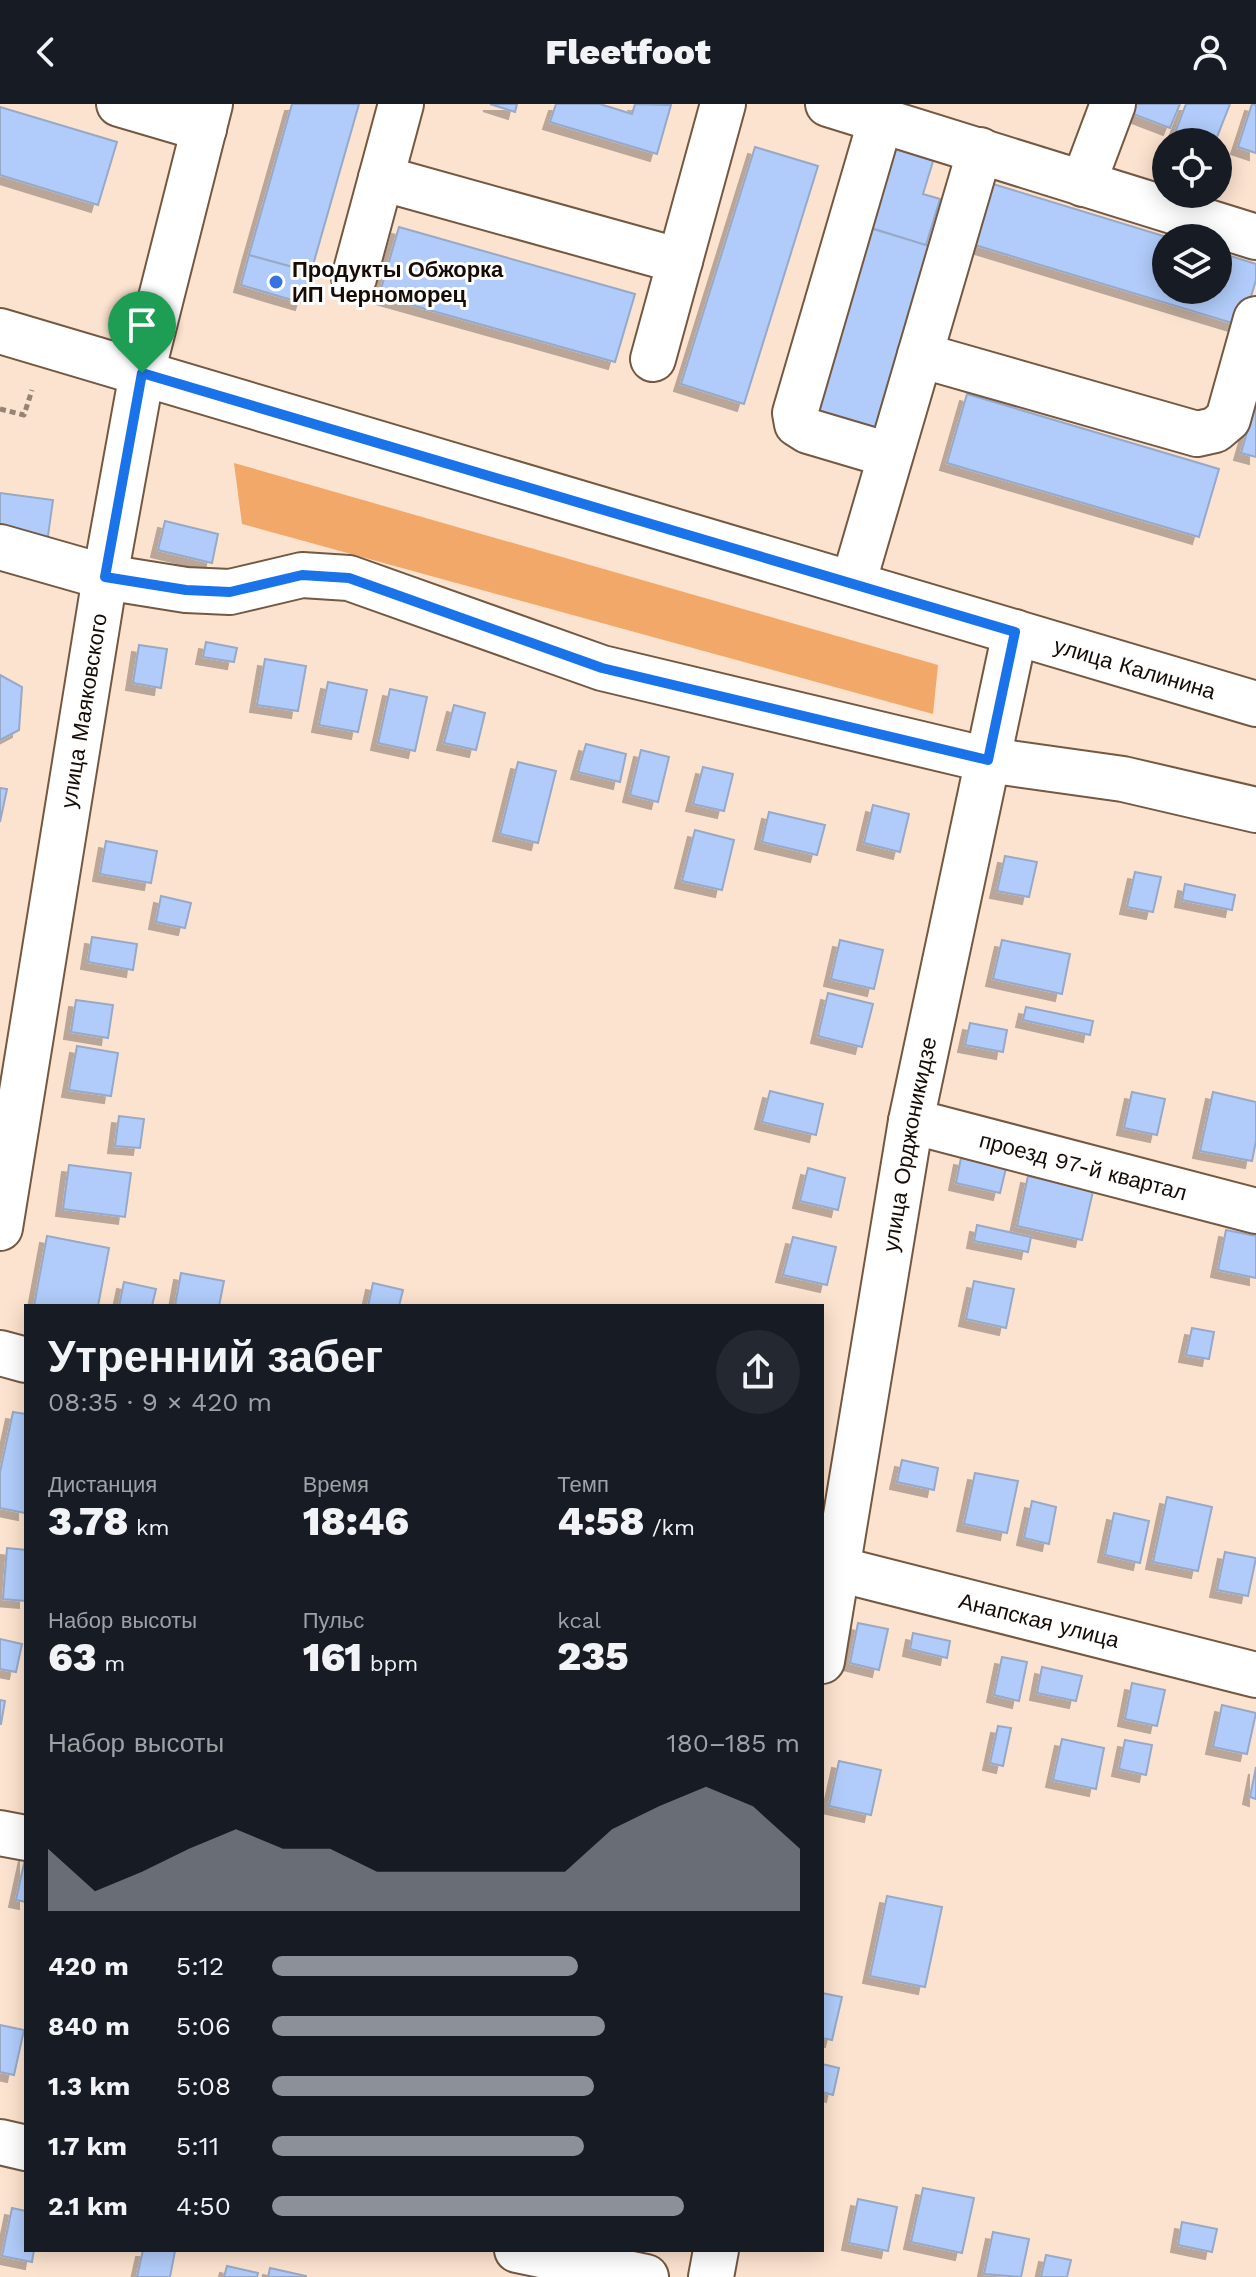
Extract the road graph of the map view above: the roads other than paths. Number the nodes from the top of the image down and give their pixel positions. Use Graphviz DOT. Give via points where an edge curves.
graph roads {
  1 [pos="119,104"];
  2 [pos="401,104"];
  3 [pos="723,104"];
  4 [pos="828,104"];
  5 [pos="1113,104"];
  6 [pos="207,116"];
  7 [pos="881,119"];
  8 [pos="980,150"];
  9 [pos="381,178"];
  10 [pos="1083,184"];
  11 [pos="1256,237"];
  12 [pos="680,261"];
  13 [pos="354,278"];
  14 [pos="1256,319"];
  15 [pos="0,331"];
  16 [pos="920,355"];
  17 [pos="653,359"];
  18 [pos="142,373"];
  19 [pos="889,455"];
  20 [pos="0,547"];
  21 [pos="105,577"];
  22 [pos="853,584"];
  23 [pos="1015,632"];
  24 [pos="1256,704"];
  25 [pos="988,760"];
  26 [pos="1256,810"];
  27 [pos="911,1121"];
  28 [pos="1256,1211"];
  29 [pos="0,1228"];
  30 [pos="0,1353"];
  31 [pos="24,1359"];
  32 [pos="830,1567"];
  33 [pos="824,1638"];
  34 [pos="1256,1675"];
  35 [pos="0,1833"];
  36 [pos="24,1838"];
  37 [pos="0,2142"];
  38 [pos="24,2148"];
  39 [pos="527,2252"];
  40 [pos="716,2252"];
  41 [pos="646,2277"];
  42 [pos="711,2277"];
  1 -- 6 [label="street"];
  2 -- 9 [label="street"];
  3 -- 12 [label="street"];
  4 -- 7 [label="street"];
  5 -- 10 [label="street"];
  6 -- 18 [label="street, улица Маяковского"];
  7 -- 8 [label="street"];
  7 -- 19 [label="street" via="795,413 797,424 808,431"];
  8 -- 10 [label="street"];
  8 -- 16 [label="street"];
  9 -- 12 [label="street"];
  9 -- 13 [label="street"];
  10 -- 11 [label="street"];
  12 -- 17 [label="street"];
  14 -- 16 [label="street" via="1228,419 1215,430 1197,434"];
  15 -- 18 [label="street, улица Калинина"];
  16 -- 19 [label="street"];
  18 -- 21 [label="street, улица Маяковского"];
  18 -- 22 [label="street, улица Калинина"];
  19 -- 22 [label="street"];
  20 -- 21 [label="street"];
  21 -- 25 [label="street" via="230,592 302,575 349,578 602,668"];
  21 -- 29 [label="street, улица Маяковского"];
  22 -- 23 [label="street, улица Калинина"];
  23 -- 24 [label="street, улица Калинина"];
  23 -- 25 [label="street, улица Орджоникидзе"];
  25 -- 26 [label="street" via="1123,779"];
  25 -- 27 [label="street, улица Орджоникидзе"];
  27 -- 28 [label="street, проезд 97-й квартал"];
  27 -- 32 [label="street, улица Орджоникидзе"];
  30 -- 31 [label="street"];
  32 -- 33 [label="street, улица Орджоникидзе"];
  32 -- 34 [label="street, Анапская улица"];
  35 -- 36 [label="street"];
  37 -- 38 [label="street"];
  39 -- 41 [label="street"];
  40 -- 42 [label="street"];
}
